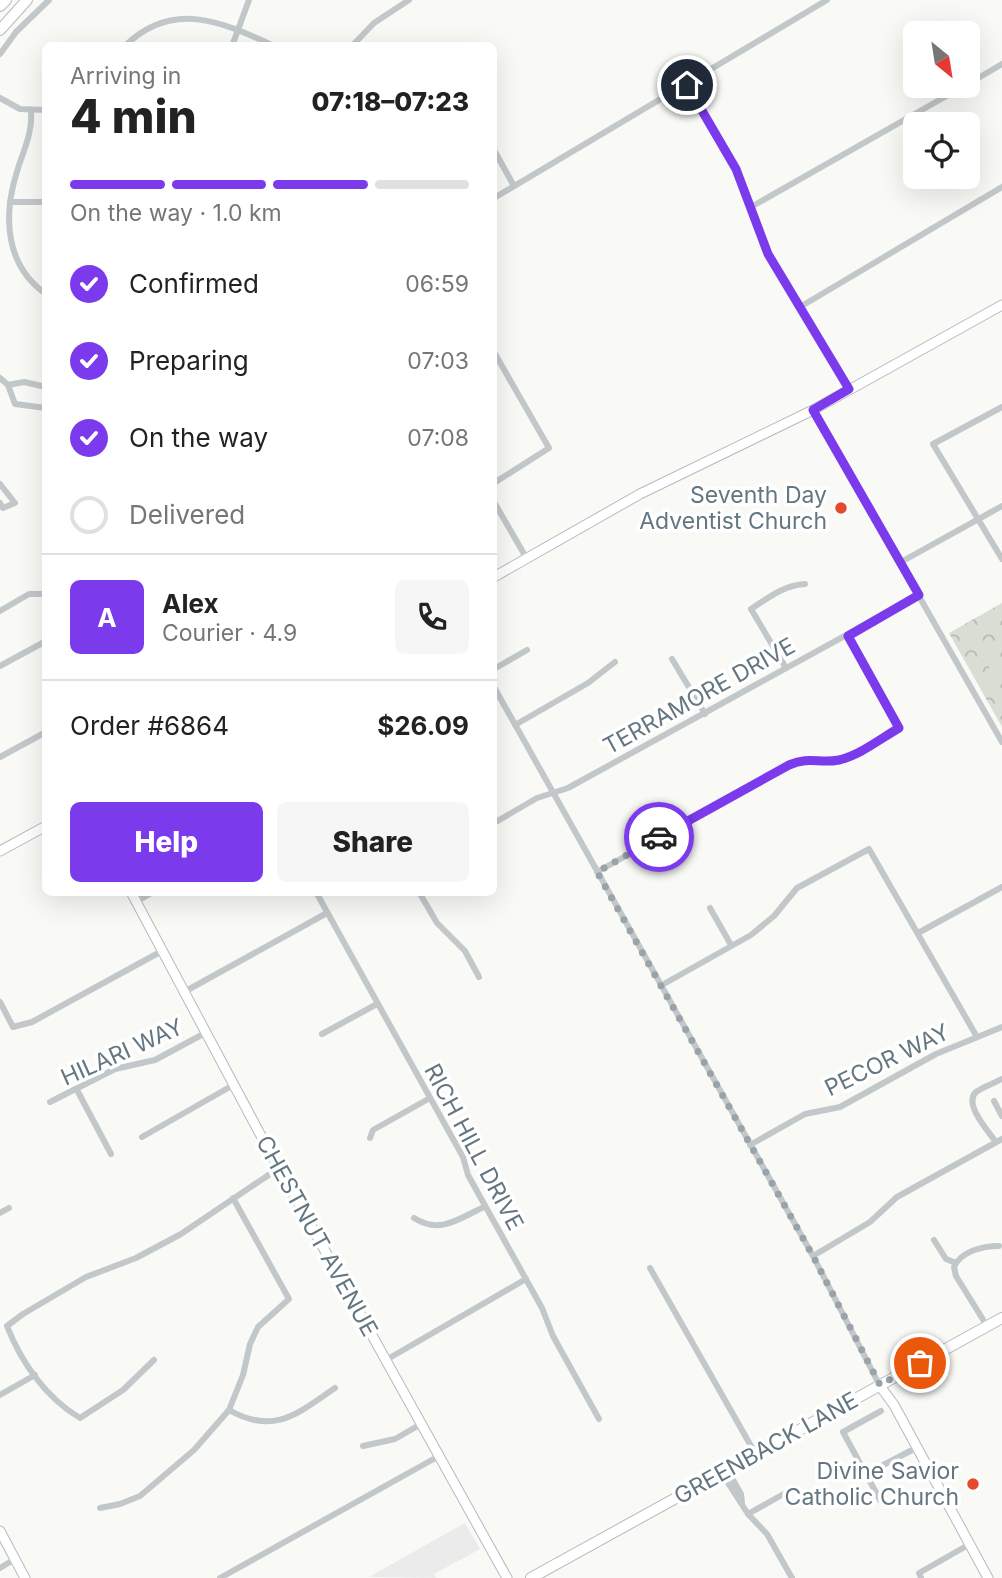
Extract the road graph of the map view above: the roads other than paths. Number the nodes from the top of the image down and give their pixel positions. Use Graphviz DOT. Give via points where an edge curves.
graph roads {
  1 [pos="6,0"];
  2 [pos="27,0"];
  3 [pos="50,0"];
  4 [pos="249,0"];
  5 [pos="409,0"];
  6 [pos="827,0"];
  7 [pos="0,6"];
  8 [pos="0,30"];
  9 [pos="237,31"];
  10 [pos="130,42"];
  11 [pos="233,42"];
  12 [pos="264,42"];
  13 [pos="356,42"];
  14 [pos="0,54"];
  15 [pos="1002,64"];
  16 [pos="980,77"];
  17 [pos="687,85"];
  18 [pos="0,98"];
  19 [pos="943,98"];
  20 [pos="42,110"];
  21 [pos="31,111"];
  22 [pos="497,155"];
  23 [pos="514,186"];
  24 [pos="1002,187"];
  25 [pos="497,196"];
  26 [pos="10,202"];
  27 [pos="42,202"];
  28 [pos="751,208"];
  29 [pos="42,290"];
  30 [pos="1002,306"];
  31 [pos="800,307"];
  32 [pos="497,357"];
  33 [pos="0,378"];
  34 [pos="8,385"];
  35 [pos="42,386"];
  36 [pos="849,389"];
  37 [pos="42,407"];
  38 [pos="1002,407"];
  39 [pos="813,410"];
  40 [pos="497,481"];
  41 [pos="0,484"];
  42 [pos="0,503"];
  43 [pos="1002,506"];
  44 [pos="497,507"];
  45 [pos="977,520"];
  46 [pos="527,559"];
  47 [pos="1002,559"];
  48 [pos="901,562"];
  49 [pos="497,576"];
  50 [pos="805,584"];
  51 [pos="42,594"];
  52 [pos="919,595"];
  53 [pos="0,611"];
  54 [pos="848,636"];
  55 [pos="42,643"];
  56 [pos="527,650"];
  57 [pos="672,659"];
  58 [pos="615,662"];
  59 [pos="0,666"];
  60 [pos="497,667"];
  61 [pos="786,668"];
  62 [pos="497,695"];
  63 [pos="705,714"];
  64 [pos="515,725"];
  65 [pos="42,734"];
  66 [pos="1002,742"];
  67 [pos="0,757"];
  68 [pos="554,792"];
  69 [pos="497,820"];
  70 [pos="42,828"];
  71 [pos="0,851"];
  72 [pos="597,872"];
  73 [pos="1002,887"];
  74 [pos="133,896"];
  75 [pos="146,896"];
  76 [pos="318,896"];
  77 [pos="421,896"];
  78 [pos="136,902"];
  79 [pos="710,908"];
  80 [pos="327,912"];
  81 [pos="918,933"];
  82 [pos="731,945"];
  83 [pos="162,951"];
  84 [pos="479,977"];
  85 [pos="662,985"];
  86 [pos="184,992"];
  87 [pos="0,1002"];
  88 [pos="377,1004"];
  89 [pos="1002,1027"];
  90 [pos="207,1032"];
  91 [pos="322,1034"];
  92 [pos="977,1037"];
  93 [pos="1002,1079"];
  94 [pos="235,1084"];
  95 [pos="77,1090"];
  96 [pos="430,1098"];
  97 [pos="994,1101"];
  98 [pos="50,1102"];
  99 [pos="1002,1116"];
  100 [pos="142,1137"];
  101 [pos="370,1138"];
  102 [pos="999,1140"];
  103 [pos="750,1145"];
  104 [pos="111,1154"];
  105 [pos="279,1168"];
  106 [pos="233,1198"];
  107 [pos="484,1206"];
  108 [pos="9,1208"];
  109 [pos="0,1213"];
  110 [pos="414,1218"];
  111 [pos="934,1240"];
  112 [pos="999,1246"];
  113 [pos="813,1256"];
  114 [pos="956,1263"];
  115 [pos="650,1268"];
  116 [pos="526,1279"];
  117 [pos="1002,1318"];
  118 [pos="987,1326"];
  119 [pos="153,1360"];
  120 [pos="386,1360"];
  121 [pos="35,1375"];
  122 [pos="880,1385"];
  123 [pos="335,1388"];
  124 [pos="0,1395"];
  125 [pos="229,1410"];
  126 [pos="881,1411"];
  127 [pos="599,1419"];
  128 [pos="421,1424"];
  129 [pos="363,1446"];
  130 [pos="916,1448"];
  131 [pos="755,1453"];
  132 [pos="439,1457"];
  133 [pos="724,1470"];
  134 [pos="866,1474"];
  135 [pos="789,1491"];
  136 [pos="880,1500"];
  137 [pos="100,1508"];
  138 [pos="748,1514"];
  139 [pos="0,1531"];
  140 [pos="970,1544"];
  141 [pos="15,1559"];
  142 [pos="0,1568"];
  143 [pos="25,1578"];
  144 [pos="220,1578"];
  145 [pos="507,1578"];
  146 [pos="531,1578"];
  147 [pos="792,1578"];
  148 [pos="922,1578"];
  149 [pos="988,1578"];
  1 -- 7 [label="main road"];
  2 -- 8 [label="main road"];
  3 -- 14 [label="street"];
  4 -- 9 [label="street"];
  5 -- 13 [label="street" via="374,23"];
  6 -- 17 [label="street"];
  9 -- 10 [label="street" via="203,19 174,18 152,25"];
  9 -- 11 [label="street"];
  9 -- 12 [label="street"];
  15 -- 16 [label="street"];
  17 -- 23 [label="street"];
  17 -- 28 [label="street" via="736,169"];
  18 -- 21 [label="street"];
  19 -- 28 [label="street"];
  20 -- 21 [label="street"];
  21 -- 26 [label="street" via="30,131"];
  22 -- 23 [label="street"];
  23 -- 25 [label="street"];
  24 -- 31 [label="street"];
  26 -- 27 [label="street"];
  26 -- 29 [label="street" via="13,255"];
  28 -- 31 [label="street" via="768,254"];
  30 -- 36 [label="street"];
  31 -- 36 [label="street"];
  32 -- 40 [label="street" via="549,448"];
  33 -- 34 [label="street"];
  34 -- 35 [label="street" via="24,382"];
  34 -- 37 [label="street" via="15,404"];
  36 -- 39 [label="street"];
  38 -- 45 [label="street" via="933,444"];
  39 -- 46 [label="street" via="640,494"];
  39 -- 48 [label="street"];
  41 -- 42 [label="street" via="15,503 3,508"];
  43 -- 45 [label="street"];
  44 -- 46 [label="street"];
  45 -- 47 [label="street"];
  45 -- 48 [label="street"];
  46 -- 49 [label="street"];
  48 -- 52 [label="street"];
  50 -- 61 [label="street" via="781,590 751,609"];
  51 -- 53 [label="street" via="29,594"];
  52 -- 54 [label="street, TERRAMORE DRIVE"];
  52 -- 66 [label="street"];
  54 -- 61 [label="street, TERRAMORE DRIVE"];
  54 -- 72 [label="street" via="899,728 842,759 808,759 789,765"];
  55 -- 59 [label="street"];
  56 -- 60 [label="street"];
  57 -- 63 [label="street"];
  58 -- 64 [label="street"];
  61 -- 63 [label="street, TERRAMORE DRIVE"];
  62 -- 64 [label="street"];
  63 -- 68 [label="street, TERRAMORE DRIVE"];
  64 -- 68 [label="street"];
  65 -- 67 [label="street"];
  68 -- 69 [label="street, TERRAMORE DRIVE"];
  68 -- 72 [label="street"];
  70 -- 71 [label="street"];
  72 -- 85 [label="street"];
  73 -- 81 [label="street"];
  74 -- 78 [label="street, CHESTNUT AVENUE"];
  75 -- 78 [label="street"];
  76 -- 80 [label="street, RICH HILL DRIVE"];
  77 -- 84 [label="street" via="438,923 465,951"];
  78 -- 83 [label="street, CHESTNUT AVENUE"];
  79 -- 82 [label="street"];
  80 -- 86 [label="street"];
  80 -- 88 [label="street, RICH HILL DRIVE"];
  81 -- 82 [label="street" via="869,849 797,888 763,926"];
  81 -- 92 [label="street"];
  82 -- 85 [label="street"];
  83 -- 86 [label="street, CHESTNUT AVENUE"];
  83 -- 87 [label="street" via="32,1022 13,1027"];
  85 -- 103 [label="street"];
  86 -- 90 [label="street, CHESTNUT AVENUE"];
  88 -- 91 [label="street"];
  88 -- 96 [label="street, RICH HILL DRIVE"];
  89 -- 92 [label="street, PECOR WAY"];
  90 -- 94 [label="street, CHESTNUT AVENUE"];
  90 -- 95 [label="street, HILARI WAY" via="155,1060 115,1069"];
  92 -- 103 [label="street, PECOR WAY" via="936,1054 840,1107 805,1114"];
  93 -- 102 [label="street" via="972,1099 974,1110"];
  94 -- 100 [label="street"];
  94 -- 105 [label="street, CHESTNUT AVENUE"];
  95 -- 98 [label="street, HILARI WAY"];
  95 -- 104 [label="street"];
  96 -- 101 [label="street" via="373,1130"];
  96 -- 107 [label="street, RICH HILL DRIVE"];
  97 -- 99 [label="street"];
  102 -- 113 [label="street" via="897,1197 870,1222"];
  103 -- 113 [label="street"];
  105 -- 106 [label="street"];
  105 -- 120 [label="street, CHESTNUT AVENUE"];
  106 -- 121 [label="street" via="181,1234 86,1277 7,1326 19,1356"];
  106 -- 125 [label="street" via="289,1299 253,1337"];
  107 -- 110 [label="street" via="441,1226"];
  107 -- 116 [label="street, RICH HILL DRIVE"];
  108 -- 109 [label="street"];
  111 -- 114 [label="street" via="946,1259"];
  112 -- 114 [label="street" via="983,1246"];
  113 -- 122 [label="street"];
  114 -- 118 [label="street" via="956,1276"];
  115 -- 131 [label="street"];
  116 -- 120 [label="street"];
  116 -- 127 [label="street, RICH HILL DRIVE"];
  117 -- 118 [label="main road, GREENBACK LANE"];
  118 -- 122 [label="main road, GREENBACK LANE"];
  119 -- 121 [label="street" via="123,1390 80,1419"];
  120 -- 128 [label="street, CHESTNUT AVENUE"];
  121 -- 124 [label="street"];
  122 -- 130 [label="street"];
  122 -- 131 [label="main road, GREENBACK LANE"];
  123 -- 125 [label="street" via="305,1410 281,1420 258,1421"];
  125 -- 137 [label="street" via="194,1450 152,1487 129,1501"];
  126 -- 134 [label="street" via="843,1432"];
  128 -- 129 [label="street" via="395,1439"];
  128 -- 132 [label="street, CHESTNUT AVENUE"];
  130 -- 134 [label="street"];
  130 -- 140 [label="street"];
  131 -- 133 [label="main road, GREENBACK LANE"];
  132 -- 144 [label="street"];
  132 -- 145 [label="street, CHESTNUT AVENUE"];
  133 -- 138 [label="street"];
  133 -- 146 [label="main road, GREENBACK LANE"];
  134 -- 136 [label="street"];
  135 -- 138 [label="street"];
  138 -- 147 [label="street" via="767,1534"];
  139 -- 141 [label="street"];
  140 -- 148 [label="street" via="919,1573"];
  140 -- 149 [label="street"];
  141 -- 142 [label="street"];
  141 -- 143 [label="street"];
}
